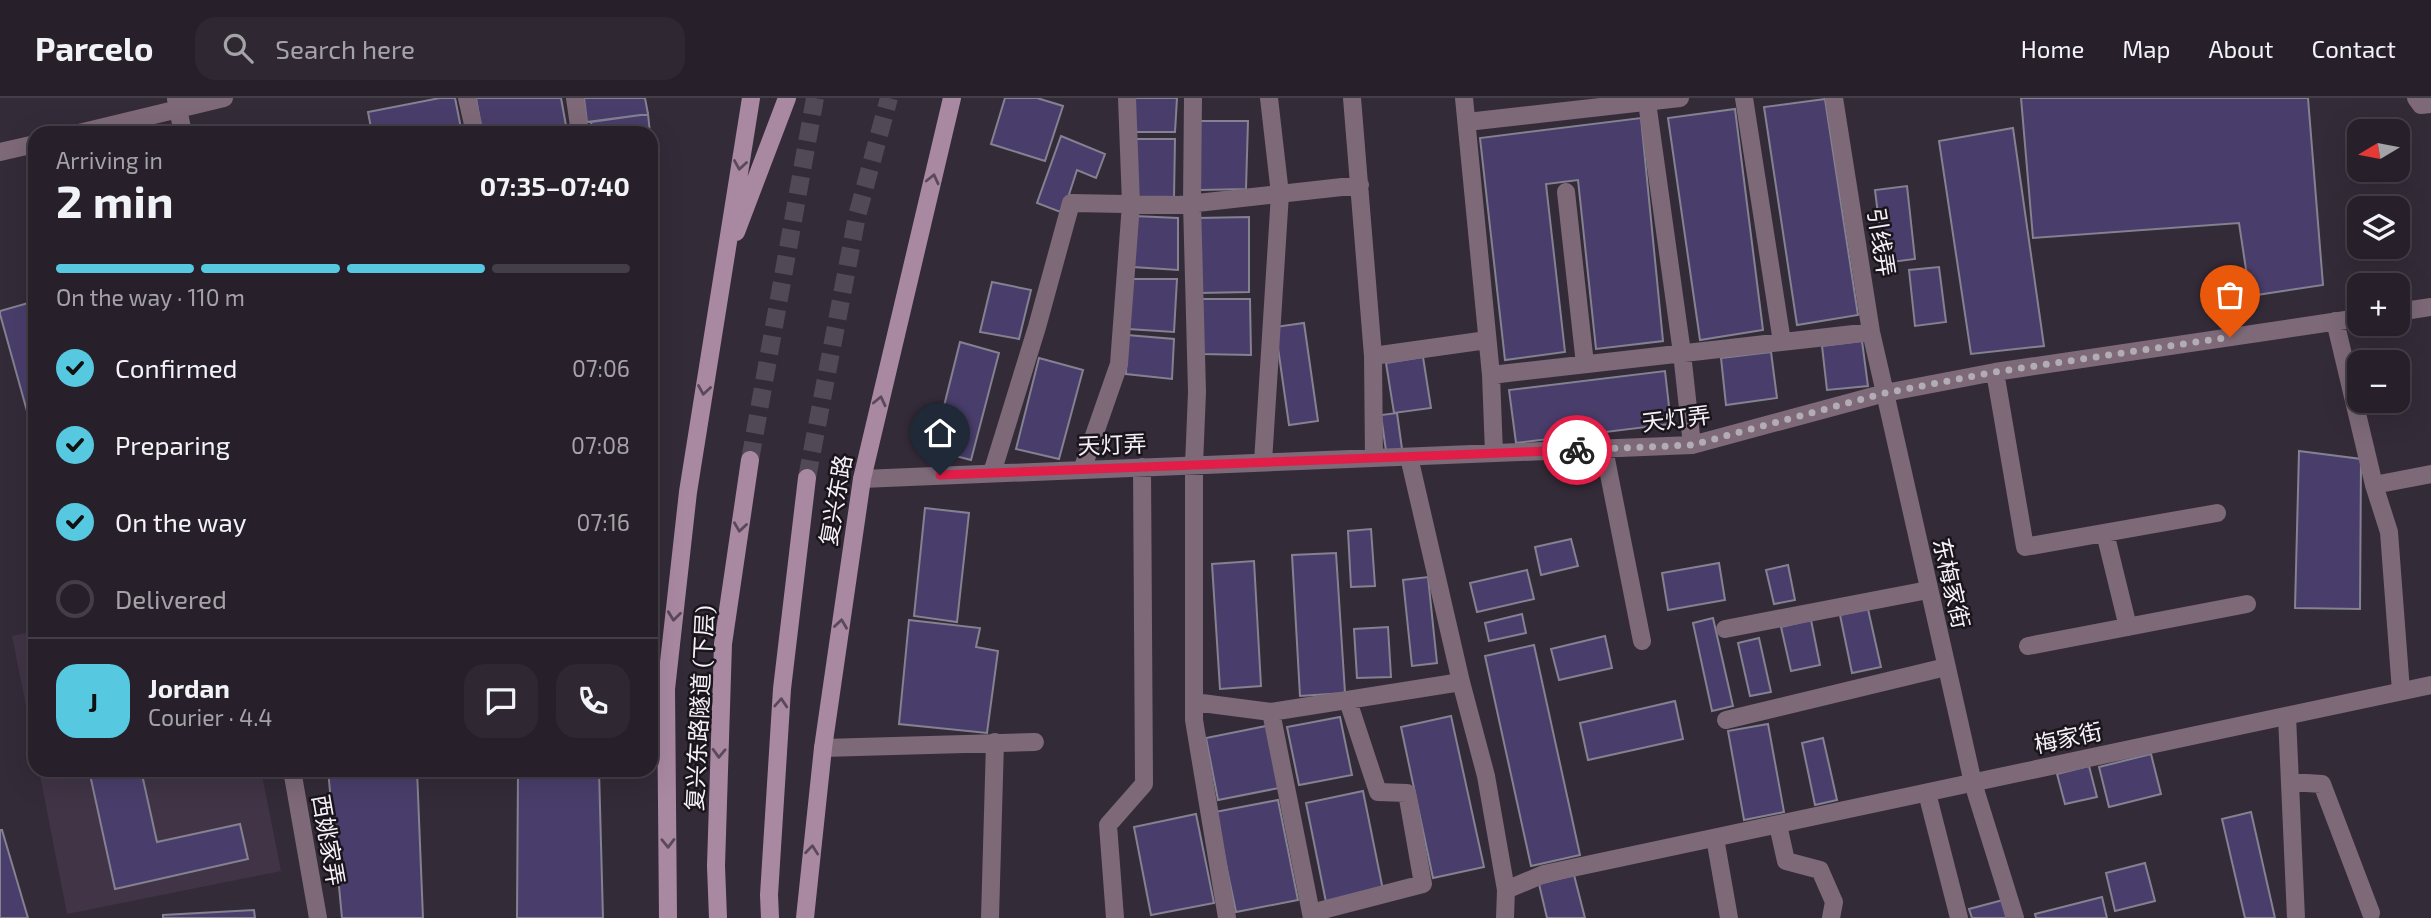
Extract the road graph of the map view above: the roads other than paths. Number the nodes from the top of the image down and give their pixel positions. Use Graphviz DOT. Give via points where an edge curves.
graph roads {
  1 [pos="224,98"];
  2 [pos="467,98"];
  3 [pos="575,98"];
  4 [pos="751,98"];
  5 [pos="787,98"];
  6 [pos="952,98"];
  7 [pos="1128,98"];
  8 [pos="1193,98"];
  9 [pos="1269,98"];
  10 [pos="1352,98"];
  11 [pos="1464,98"];
  12 [pos="1681,98"];
  13 [pos="1744,98"];
  14 [pos="1834,98"];
  15 [pos="2416,98"];
  16 [pos="1647,102"];
  17 [pos="177,103"];
  18 [pos="2431,104"];
  19 [pos="1467,122"];
  20 [pos="102,126"];
  21 [pos="182,126"];
  22 [pos="473,126"];
  23 [pos="579,126"];
  24 [pos="28,146"];
  25 [pos="0,152"];
  26 [pos="1360,184"];
  27 [pos="1566,192"];
  28 [pos="1280,194"];
  29 [pos="1192,203"];
  30 [pos="1131,204"];
  31 [pos="722,269"];
  32 [pos="2431,307"];
  33 [pos="2410,310"];
  34 [pos="2347,320"];
  35 [pos="2335,321"];
  36 [pos="1871,331"];
  37 [pos="1487,340"];
  38 [pos="1782,342"];
  39 [pos="1682,353"];
  40 [pos="1373,356"];
  41 [pos="1585,364"];
  42 [pos="1995,372"];
  43 [pos="1491,375"];
  44 [pos="1885,393"];
  45 [pos="1692,445"];
  46 [pos="1604,449"];
  47 [pos="1494,453"];
  48 [pos="1409,457"];
  49 [pos="1374,458"];
  50 [pos="750,460"];
  51 [pos="1263,462"];
  52 [pos="1194,465"];
  53 [pos="1142,467"];
  54 [pos="1082,470"];
  55 [pos="992,473"];
  56 [pos="2431,474"];
  57 [pos="807,478"];
  58 [pos="862,478"];
  59 [pos="2374,485"];
  60 [pos="2217,513"];
  61 [pos="2105,533"];
  62 [pos="1928,590"];
  63 [pos="2247,604"];
  64 [pos="2128,627"];
  65 [pos="1725,629"];
  66 [pos="1642,641"];
  67 [pos="2028,646"];
  68 [pos="1946,667"];
  69 [pos="1461,682"];
  70 [pos="2431,685"];
  71 [pos="658,690"];
  72 [pos="2401,691"];
  73 [pos="1348,701"];
  74 [pos="1194,702"];
  75 [pos="1271,712"];
  76 [pos="2287,716"];
  77 [pos="1726,720"];
  78 [pos="995,742"];
  79 [pos="1035,742"];
  80 [pos="824,748"];
  81 [pos="293,777"];
  82 [pos="2290,782"];
  83 [pos="1973,783"];
  84 [pos="1927,793"];
  85 [pos="1778,825"];
  86 [pos="1715,838"];
  87 [pos="1506,890"];
  88 [pos="2371,913"];
  89 [pos="1312,915"];
  90 [pos="318,918"];
  91 [pos="668,918"];
  92 [pos="718,918"];
  93 [pos="770,918"];
  94 [pos="805,918"];
  95 [pos="990,918"];
  96 [pos="1115,918"];
  97 [pos="1227,918"];
  98 [pos="1505,918"];
  99 [pos="1729,918"];
  100 [pos="1831,918"];
  101 [pos="1959,918"];
  102 [pos="2015,918"];
  103 [pos="2296,918"];
  1 -- 17 [label="street"];
  2 -- 22 [label="street"];
  3 -- 23 [label="street"];
  4 -- 31 [label="main road, one-way"];
  5 -- 31 [label="main road"];
  58 -- 6 [label="main road, 复兴东路, one-way"];
  7 -- 30 [label="street"];
  8 -- 29 [label="street"];
  9 -- 28 [label="street"];
  10 -- 26 [label="street"];
  11 -- 19 [label="street"];
  12 -- 16 [label="street"];
  13 -- 38 [label="street"];
  14 -- 36 [label="street, 引线弄"];
  15 -- 18 [label="street" via="2421,106"];
  16 -- 19 [label="street"];
  16 -- 39 [label="street"];
  17 -- 20 [label="street"];
  17 -- 21 [label="street"];
  19 -- 37 [label="street"];
  24 -- 25 [label="street"];
  26 -- 28 [label="street"];
  26 -- 40 [label="street"];
  27 -- 41 [label="street"];
  28 -- 29 [label="street"];
  28 -- 51 [label="street"];
  29 -- 30 [label="street"];
  29 -- 52 [label="street" via="1197,392"];
  30 -- 54 [label="street" via="1119,364"];
  30 -- 55 [label="street" via="1071,204"];
  31 -- 71 [label="main road, one-way"];
  32 -- 33 [label="street"];
  34 -- 35 [label="street, 天灯弄"];
  35 -- 42 [label="street, 天灯弄"];
  35 -- 59 [label="street"];
  36 -- 38 [label="street"];
  36 -- 44 [label="street, 引线弄"];
  37 -- 40 [label="street"];
  37 -- 43 [label="street"];
  38 -- 39 [label="street"];
  39 -- 41 [label="street"];
  39 -- 45 [label="street"];
  40 -- 49 [label="street"];
  41 -- 43 [label="street"];
  42 -- 44 [label="street, 天灯弄"];
  42 -- 61 [label="street" via="2025,547"];
  43 -- 47 [label="street"];
  44 -- 45 [label="street, 天灯弄"];
  44 -- 62 [label="street, 东梅家街"];
  45 -- 46 [label="street, 天灯弄"];
  46 -- 47 [label="street, 天灯弄"];
  46 -- 66 [label="street"];
  47 -- 48 [label="street, 天灯弄"];
  48 -- 49 [label="street, 天灯弄"];
  48 -- 69 [label="street"];
  49 -- 51 [label="street, 天灯弄"];
  50 -- 92 [label="main road, 复兴东路隧道 (下层), one-way" via="723,644"];
  51 -- 52 [label="street, 天灯弄"];
  52 -- 53 [label="street, 天灯弄"];
  52 -- 74 [label="street"];
  53 -- 54 [label="street, 天灯弄"];
  53 -- 96 [label="street" via="1144,784 1108,825"];
  54 -- 55 [label="street, 天灯弄"];
  55 -- 58 [label="street, 天灯弄"];
  56 -- 59 [label="street"];
  93 -- 57 [label="main road, one-way" via="782,689"];
  80 -- 58 [label="main road, 复兴东路, one-way"];
  59 -- 72 [label="street" via="2389,532"];
  60 -- 61 [label="street"];
  61 -- 64 [label="street"];
  62 -- 65 [label="street"];
  62 -- 68 [label="street, 东梅家街"];
  63 -- 64 [label="street"];
  64 -- 67 [label="street"];
  68 -- 77 [label="street"];
  68 -- 83 [label="street, 东梅家街"];
  69 -- 73 [label="street"];
  69 -- 87 [label="street" via="1486,776"];
  70 -- 72 [label="street, 梅家街"];
  71 -- 91 [label="main road, one-way"];
  72 -- 76 [label="street, 梅家街"];
  73 -- 75 [label="street"];
  73 -- 89 [label="street" via="1378,792 1407,793 1423,884"];
  74 -- 75 [label="street"];
  74 -- 97 [label="street"];
  75 -- 89 [label="street"];
  76 -- 82 [label="street"];
  76 -- 83 [label="street, 梅家街"];
  78 -- 79 [label="street"];
  78 -- 80 [label="street"];
  78 -- 95 [label="street"];
  94 -- 80 [label="main road, 复兴东路, one-way"];
  81 -- 90 [label="street, 西姚家弄"];
  82 -- 88 [label="street" via="2322,784"];
  82 -- 103 [label="street"];
  83 -- 84 [label="street, 梅家街"];
  83 -- 102 [label="street, 东梅家街"];
  84 -- 85 [label="street, 梅家街"];
  84 -- 101 [label="street"];
  85 -- 86 [label="street, 梅家街"];
  85 -- 100 [label="street" via="1786,861 1820,870 1834,902"];
  86 -- 87 [label="street, 梅家街" via="1544,874"];
  86 -- 99 [label="street"];
  87 -- 98 [label="street"];
}
